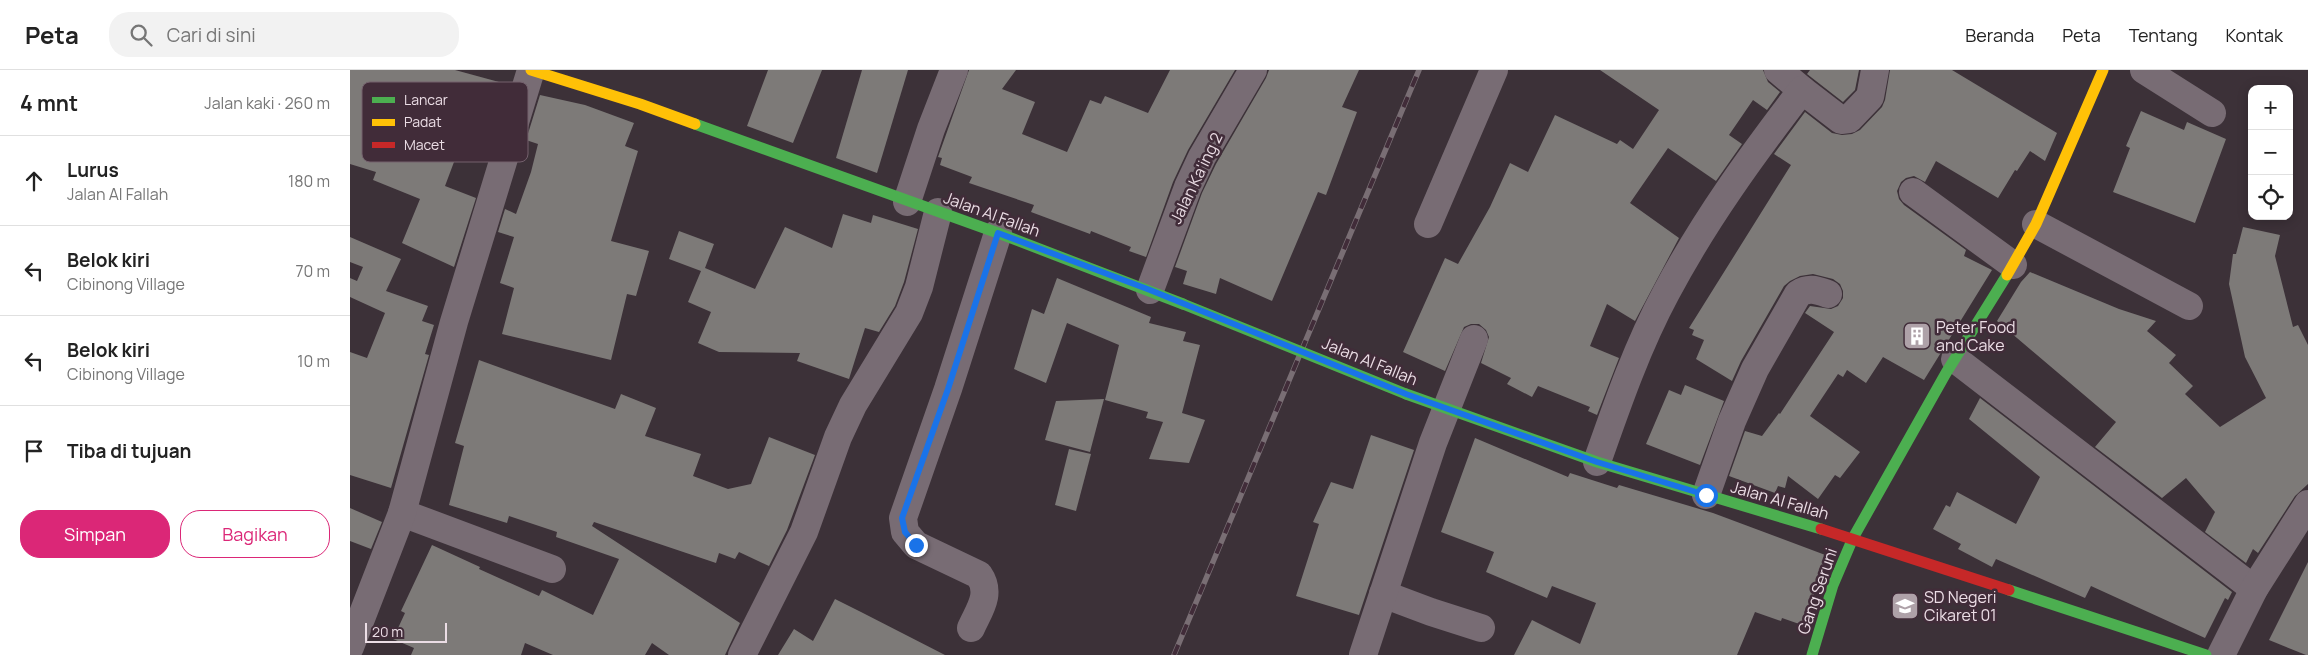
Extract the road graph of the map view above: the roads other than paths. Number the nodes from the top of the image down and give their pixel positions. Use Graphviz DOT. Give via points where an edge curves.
graph roads {
  1 [pos="531,70"];
  2 [pos="954,70"];
  3 [pos="1253,70"];
  4 [pos="1494,70"];
  5 [pos="1778,70"];
  6 [pos="1875,70"];
  7 [pos="2102,70"];
  8 [pos="2144,70"];
  9 [pos="527,82"];
  10 [pos="1802,90"];
  11 [pos="2212,113"];
  12 [pos="503,162"];
  13 [pos="1913,192"];
  14 [pos="907,202"];
  15 [pos="938,212"];
  16 [pos="1428,224"];
  17 [pos="2036,224"];
  18 [pos="998,233"];
  19 [pos="2013,265"];
  20 [pos="1150,290"];
  21 [pos="1828,294"];
  22 [pos="2189,306"];
  23 [pos="1474,339"];
  24 [pos="1955,359"];
  25 [pos="1448,408"];
  26 [pos="1597,462"];
  27 [pos="1706,495"];
  28 [pos="2308,504"];
  29 [pos="402,513"];
  30 [pos="1853,538"];
  31 [pos="552,569"];
  32 [pos="2254,589"];
  33 [pos="1383,594"];
  34 [pos="971,628"];
  35 [pos="1481,628"];
  36 [pos="350,647"];
  37 [pos="742,655"];
  38 [pos="1363,655"];
  39 [pos="1812,655"];
  40 [pos="2206,655"];
  41 [pos="2221,655"];
  1 -- 9 [label="street"];
  1 -- 14 [label="street, Jalan Al Fallah" via="649,107"];
  2 -- 14 [label="street" via="930,129"];
  3 -- 20 [label="street, Jalan Ka'ing 2" via="1202,157"];
  4 -- 16 [label="street"];
  5 -- 10 [label="street"];
  6 -- 10 [label="street" via="1870,97 1849,119 1841,120"];
  7 -- 17 [label="street, Gang Seruni"];
  8 -- 11 [label="street"];
  10 -- 26 [label="street" via="1736,176 1666,293 1627,379"];
  12 -- 29 [label="street" via="454,322"];
  13 -- 19 [label="street"];
  14 -- 15 [label="street, Jalan Al Fallah"];
  15 -- 18 [label="street, Jalan Al Fallah"];
  15 -- 37 [label="street" via="909,313 853,405 804,532"];
  17 -- 19 [label="street, Gang Seruni"];
  17 -- 22 [label="street"];
  18 -- 20 [label="street, Jalan Al Fallah"];
  18 -- 34 [label="street" via="902,518 905,532 916,545 979,576 984,583 984,601"];
  19 -- 24 [label="street, Gang Seruni"];
  20 -- 25 [label="street, Jalan Al Fallah, bridge"];
  21 -- 27 [label="street" via="1805,289 1798,294 1755,369 1732,421"];
  23 -- 25 [label="street"];
  24 -- 30 [label="street, Gang Seruni"];
  24 -- 32 [label="street"];
  25 -- 26 [label="street, Jalan Al Fallah"];
  25 -- 33 [label="street" via="1433,443"];
  26 -- 27 [label="street, Jalan Al Fallah"];
  27 -- 30 [label="street, Jalan Al Fallah"];
  28 -- 32 [label="street"];
  29 -- 31 [label="street"];
  29 -- 36 [label="street"];
  30 -- 39 [label="street, Gang Seruni" via="1833,585"];
  30 -- 40 [label="street, Jalan Al Fallah"];
  32 -- 41 [label="street"];
  33 -- 35 [label="street"];
  33 -- 38 [label="street"];
}
